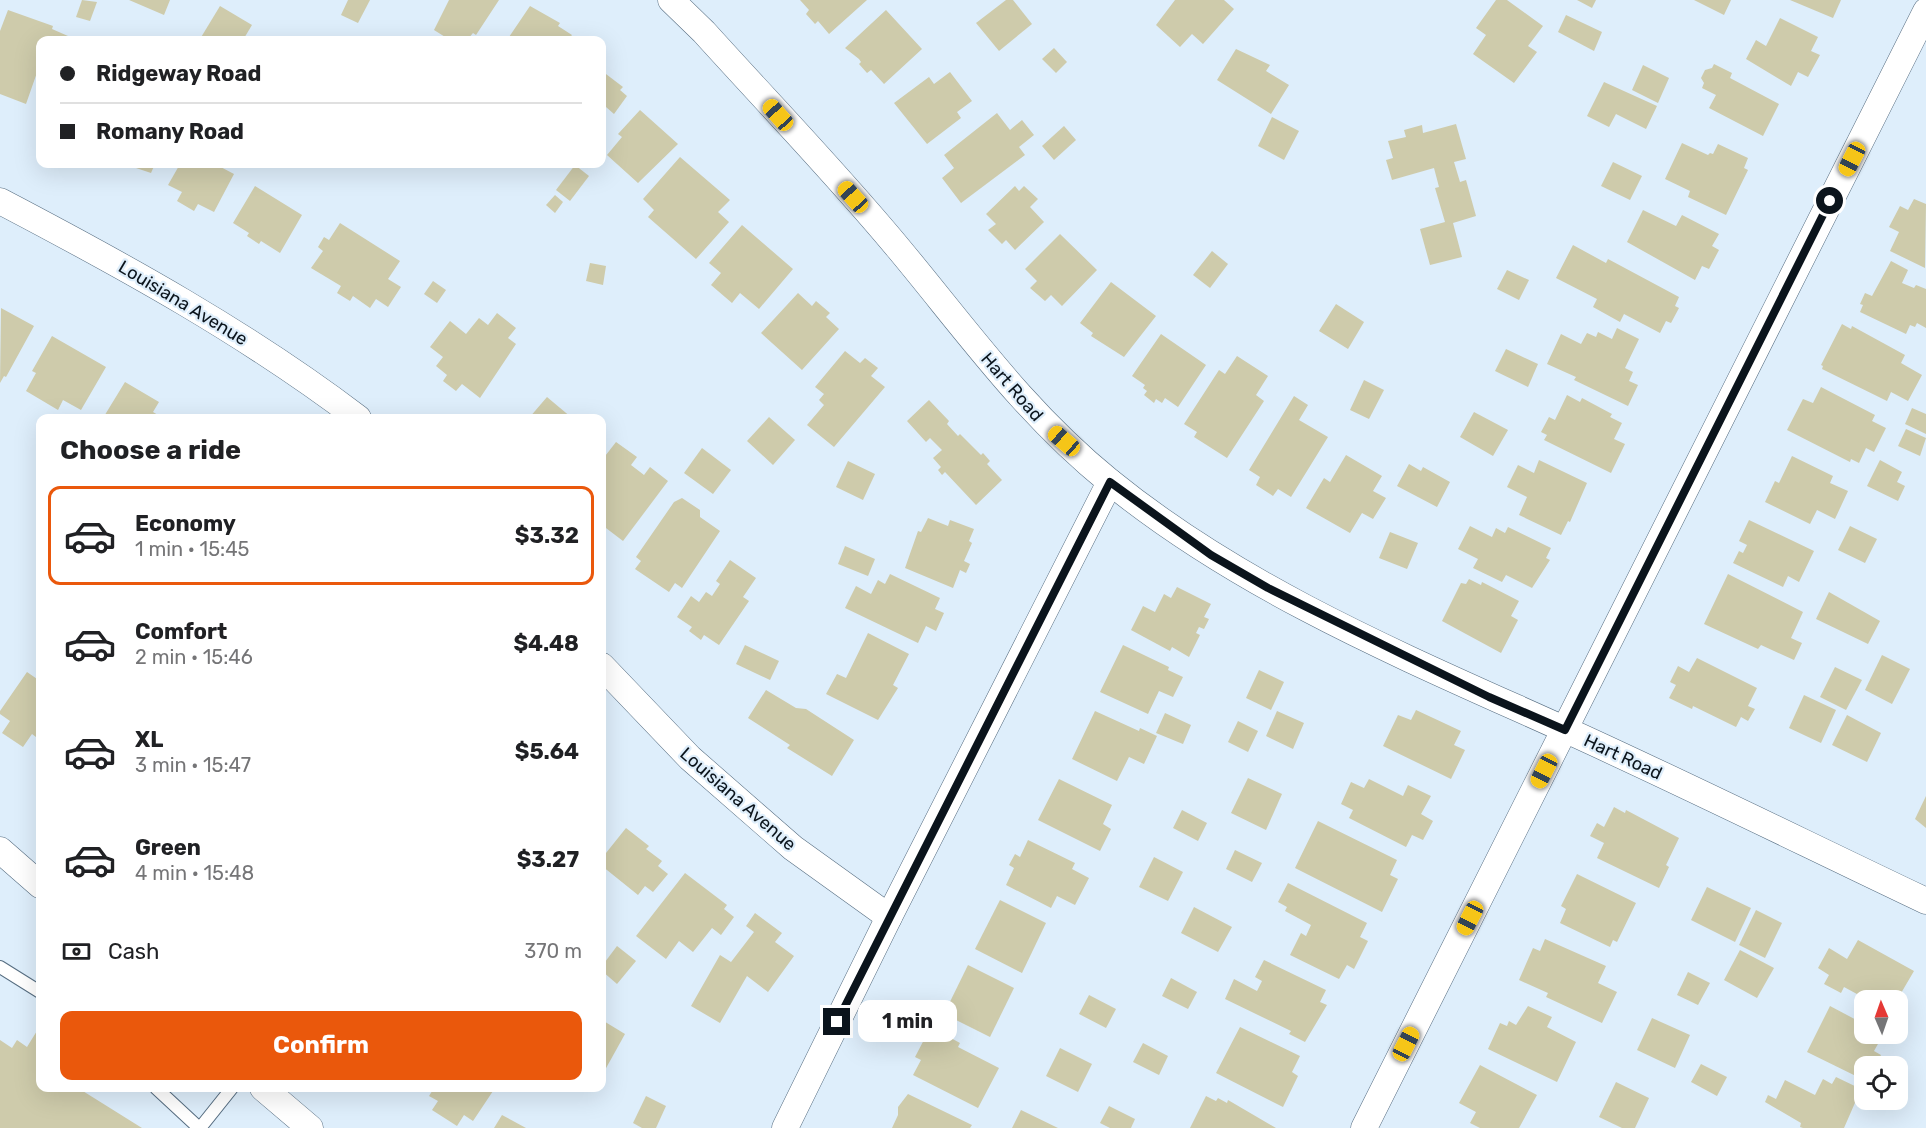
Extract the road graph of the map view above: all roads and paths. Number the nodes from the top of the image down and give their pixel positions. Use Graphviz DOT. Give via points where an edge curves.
graph roads {
  1 [pos="671,0"];
  2 [pos="1926,11"];
  3 [pos="0,201"];
  4 [pos="352,414"];
  5 [pos="1110,482"];
  6 [pos="606,670"];
  7 [pos="1565,730"];
  8 [pos="0,850"];
  9 [pos="36,882"];
  10 [pos="1926,901"];
  11 [pos="889,917"];
  12 [pos="0,967"];
  13 [pos="36,990"];
  14 [pos="160,1092"];
  15 [pos="229,1092"];
  16 [pos="268,1092"];
  17 [pos="200,1128"];
  18 [pos="310,1128"];
  19 [pos="785,1128"];
  20 [pos="1364,1128"];
  1 -- 5 [label="street, Hart Road" via="897,247 1008,385"];
  2 -- 7 [label="street"];
  3 -- 4 [label="street, Louisiana Avenue" via="214,319"];
  5 -- 7 [label="street, Hart Road" via="1211,555 1268,588 1489,697"];
  5 -- 11 [label="street"];
  6 -- 11 [label="street, Louisiana Avenue" via="690,758 793,848"];
  7 -- 10 [label="street, Hart Road"];
  7 -- 20 [label="street"];
  8 -- 9 [label="street"];
  11 -- 19 [label="street"];
  12 -- 13 [label="lane"];
  14 -- 17 [label="lane"];
  15 -- 17 [label="lane"];
  16 -- 18 [label="street"];
}
